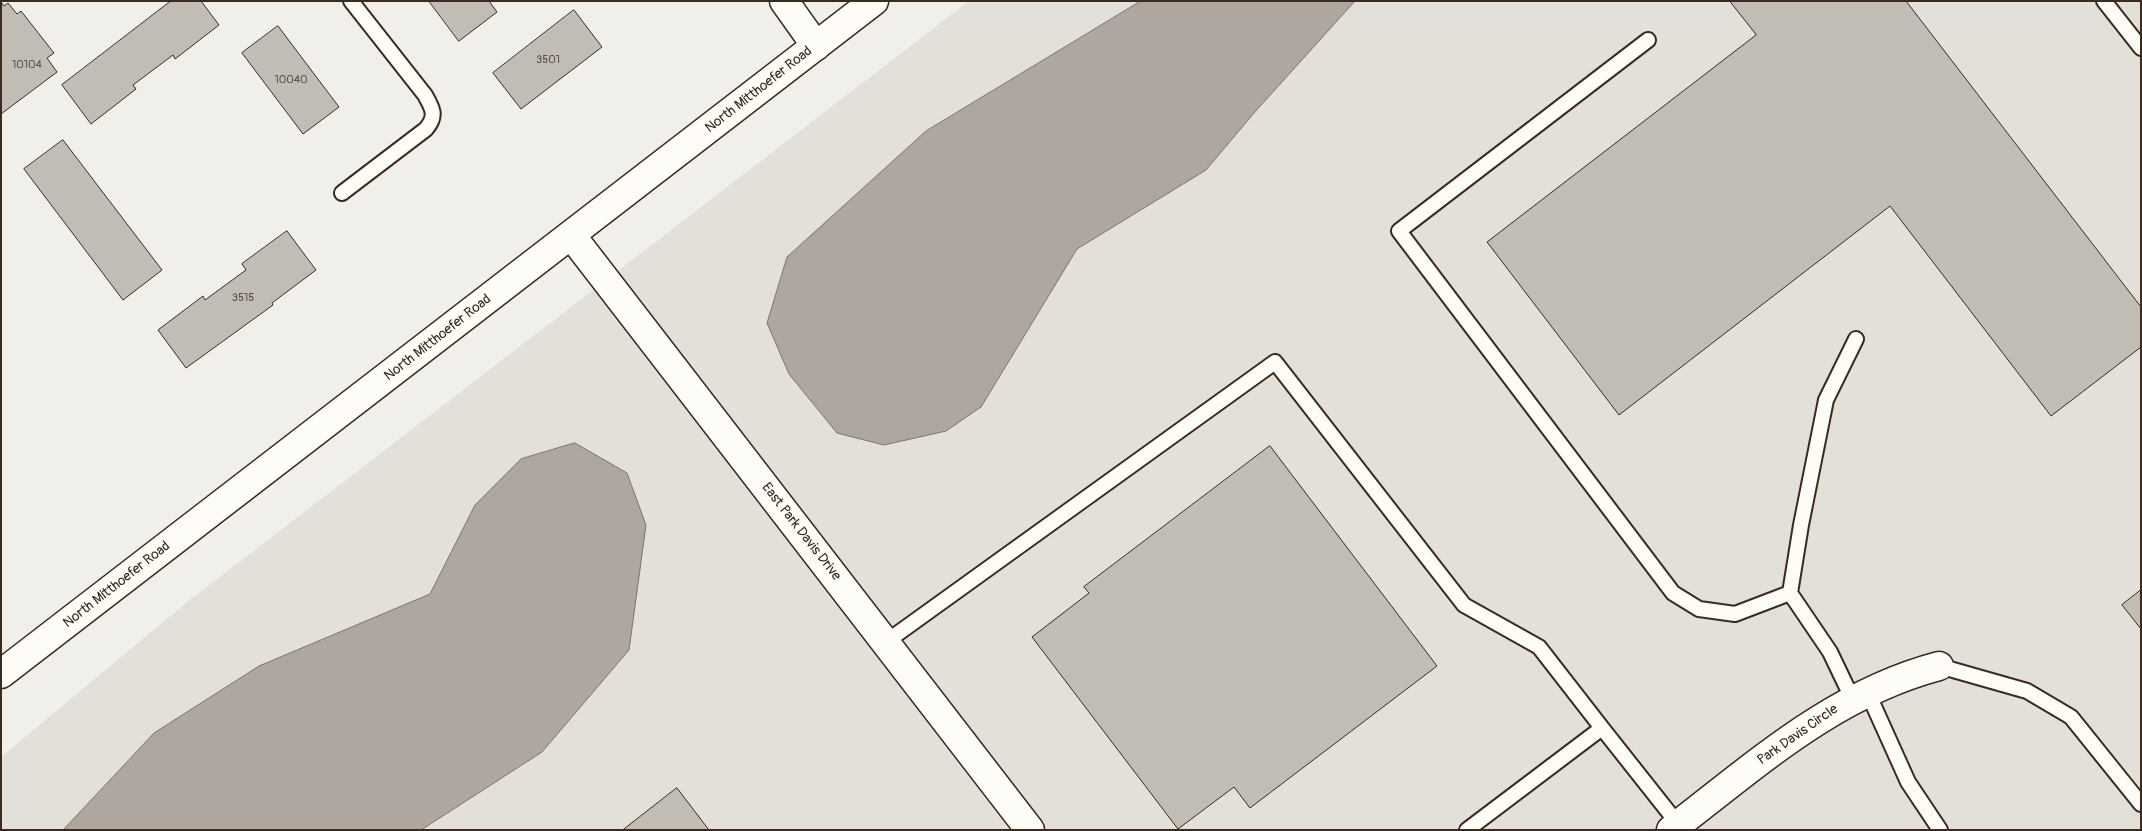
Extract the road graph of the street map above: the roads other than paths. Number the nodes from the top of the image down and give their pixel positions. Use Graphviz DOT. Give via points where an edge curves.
graph roads {
  1 [pos="351,1"];
  2 [pos="784,1"];
  3 [pos="874,1"];
  4 [pos="2104,1"];
  5 [pos="1648,40"];
  6 [pos="816,46"];
  7 [pos="2141,48"];
  8 [pos="342,193"];
  9 [pos="571,235"];
  10 [pos="1856,339"];
  11 [pos="1790,593"];
  12 [pos="886,642"];
  13 [pos="1939,666"];
  14 [pos="1,674"];
  15 [pos="1860,695"];
  16 [pos="1602,728"];
  17 [pos="2141,804"];
  18 [pos="1675,827"];
  19 [pos="1030,830"];
  20 [pos="1467,830"];
  21 [pos="1940,830"];
  1 -- 8 [label="lane" via="434,110 433,120 426,129"];
  2 -- 6 [label="street"];
  3 -- 6 [label="street, North Mitthoefer Road"];
  4 -- 7 [label="lane"];
  5 -- 11 [label="lane" via="1399,230 1673,593 1699,609 1735,614"];
  6 -- 9 [label="street, North Mitthoefer Road"];
  9 -- 12 [label="street, East Park Davis Drive"];
  9 -- 14 [label="street, North Mitthoefer Road"];
  10 -- 11 [label="lane" via="1826,400"];
  11 -- 15 [label="lane"];
  12 -- 16 [label="lane" via="1275,362 1464,605 1539,647"];
  12 -- 19 [label="street, East Park Davis Drive"];
  13 -- 15 [label="street, Park Davis Circle" via="1903,676"];
  13 -- 17 [label="lane" via="2027,691 2071,717"];
  15 -- 18 [label="street, Park Davis Circle" via="1796,733"];
  15 -- 21 [label="lane" via="1908,782"];
  16 -- 18 [label="lane"];
  16 -- 20 [label="lane"];
}
